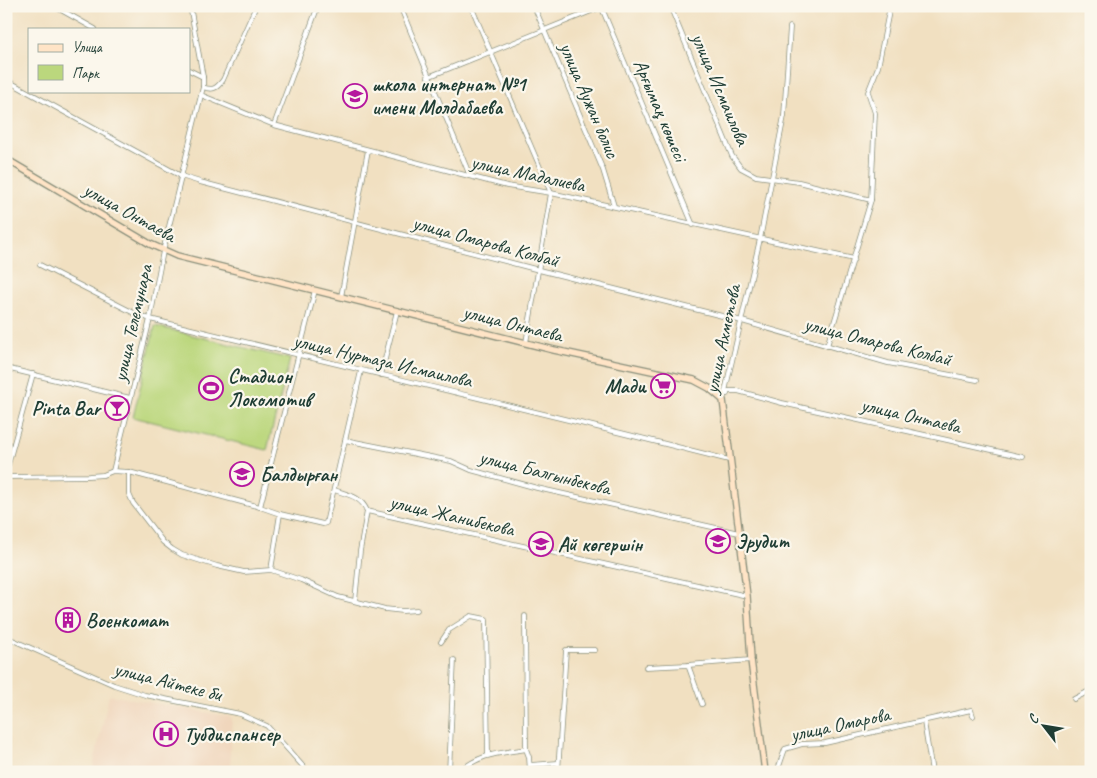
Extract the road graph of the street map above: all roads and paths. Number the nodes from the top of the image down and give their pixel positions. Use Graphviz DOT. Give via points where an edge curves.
graph roads {
  1 [pos="54,6"];
  2 [pos="190,6"];
  3 [pos="256,6"];
  4 [pos="318,6"];
  5 [pos="400,6"];
  6 [pos="471,6"];
  7 [pos="534,6"];
  8 [pos="670,6"];
  9 [pos="890,6"];
  10 [pos="602,7"];
  11 [pos="93,28"];
  12 [pos="790,28"];
  13 [pos="544,31"];
  14 [pos="490,51"];
  15 [pos="190,70"];
  16 [pos="203,77"];
  17 [pos="428,77"];
  18 [pos="6,80"];
  19 [pos="203,87"];
  20 [pos="201,95"];
  21 [pos="274,125"];
  22 [pos="368,150"];
  23 [pos="6,159"];
  24 [pos="181,176"];
  25 [pos="470,176"];
  26 [pos="772,179"];
  27 [pos="551,193"];
  28 [pos="871,200"];
  29 [pos="614,206"];
  30 [pos="356,222"];
  31 [pos="693,225"];
  32 [pos="760,239"];
  33 [pos="163,252"];
  34 [pos="854,259"];
  35 [pos="40,265"];
  36 [pos="539,270"];
  37 [pos="315,290"];
  38 [pos="341,296"];
  39 [pos="397,311"];
  40 [pos="150,319"];
  41 [pos="742,321"];
  42 [pos="526,343"];
  43 [pos="827,346"];
  44 [pos="299,356"];
  45 [pos="6,368"];
  46 [pos="361,371"];
  47 [pos="33,374"];
  48 [pos="381,375"];
  49 [pos="977,380"];
  50 [pos="130,398"];
  51 [pos="723,400"];
  52 [pos="345,440"];
  53 [pos="1023,457"];
  54 [pos="729,460"];
  55 [pos="114,471"];
  56 [pos="6,472"];
  57 [pos="129,472"];
  58 [pos="6,477"];
  59 [pos="334,490"];
  60 [pos="260,506"];
  61 [pos="366,511"];
  62 [pos="280,514"];
  63 [pos="739,532"];
  64 [pos="271,570"];
  65 [pos="747,596"];
  66 [pos="355,601"];
  67 [pos="417,610"];
  68 [pos="525,616"];
  69 [pos="6,637"];
  70 [pos="441,642"];
  71 [pos="595,650"];
  72 [pos="454,660"];
  73 [pos="751,660"];
  74 [pos="688,665"];
  75 [pos="646,667"];
  76 [pos="1091,690"];
  77 [pos="1074,699"];
  78 [pos="702,704"];
  79 [pos="973,716"];
  80 [pos="924,722"];
  81 [pos="526,749"];
  82 [pos="488,755"];
  83 [pos="558,763"];
  84 [pos="530,765"];
  85 [pos="1091,769"];
  86 [pos="308,772"];
  87 [pos="449,772"];
  88 [pos="458,772"];
  89 [pos="530,772"];
  90 [pos="558,772"];
  91 [pos="765,772"];
  92 [pos="777,772"];
  93 [pos="932,772"];
  94 [pos="1082,772"];
  1 -- 11 [label="street"];
  2 -- 16 [label="street, улица Телемунара"];
  3 -- 19 [label="street" via="223,80 211,90"];
  4 -- 21 [label="street"];
  5 -- 17 [label="street"];
  6 -- 14 [label="street"];
  7 -- 13 [label="street, улица Аужан болис"];
  8 -- 26 [label="street, улица Исмаилова" via="732,156 741,168 756,176"];
  9 -- 28 [label="street" via="878,68 868,92 875,113"];
  10 -- 13 [label="street"];
  10 -- 31 [label="street, Арғымақ көшесі"];
  12 -- 26 [label="street, улица Ахметова" via="784,116"];
  13 -- 14 [label="street"];
  13 -- 29 [label="street, улица Аужан болис" via="603,170"];
  14 -- 17 [label="street"];
  14 -- 27 [label="street"];
  15 -- 16 [label="street"];
  16 -- 19 [label="street, улица Телемунара"];
  17 -- 25 [label="street"];
  18 -- 24 [label="street, улица Омарова Колбай"];
  19 -- 20 [label="street, улица Телемунара"];
  20 -- 21 [label="street, улица Мадалиева"];
  20 -- 24 [label="street, улица Телемунара"];
  21 -- 22 [label="street, улица Мадалиева"];
  22 -- 25 [label="street, улица Мадалиева"];
  22 -- 30 [label="street"];
  23 -- 33 [label="main road, улица Онтаева"];
  24 -- 30 [label="street, улица Омарова Колбай"];
  24 -- 33 [label="street, улица Телемунара"];
  25 -- 27 [label="street, улица Мадалиева"];
  26 -- 28 [label="street, улица Исмаилова" via="799,182"];
  26 -- 32 [label="street, улица Ахметова"];
  27 -- 29 [label="street, улица Мадалиева"];
  27 -- 36 [label="street"];
  28 -- 34 [label="street"];
  29 -- 31 [label="street, улица Мадалиева"];
  30 -- 36 [label="street, улица Омарова Колбай"];
  30 -- 38 [label="street"];
  31 -- 32 [label="street, улица Мадалиева"];
  32 -- 34 [label="street, улица Мадалиева"];
  32 -- 41 [label="street, улица Ахметова"];
  33 -- 37 [label="main road, улица Онтаева"];
  33 -- 40 [label="street, улица Телемунара"];
  34 -- 43 [label="street"];
  35 -- 40 [label="street, улица Нуртаза Исмаилова"];
  36 -- 41 [label="street, улица Омарова Колбай"];
  36 -- 42 [label="street"];
  37 -- 38 [label="main road, улица Онтаева"];
  37 -- 44 [label="street"];
  38 -- 39 [label="main road, улица Онтаева"];
  39 -- 42 [label="main road, улица Онтаева"];
  39 -- 48 [label="street"];
  40 -- 44 [label="street, улица Нуртаза Исмаилова"];
  40 -- 50 [label="street, улица Телемунара"];
  41 -- 43 [label="street, улица Омарова Колбай"];
  41 -- 51 [label="street, улица Ахметова"];
  42 -- 51 [label="main road, улица Онтаева" via="694,380"];
  43 -- 49 [label="street, улица Омарова Колбай" via="888,363"];
  44 -- 46 [label="street, улица Нуртаза Исмаилова"];
  44 -- 60 [label="street"];
  45 -- 47 [label="street"];
  46 -- 48 [label="street, улица Нуртаза Исмаилова"];
  46 -- 52 [label="street"];
  47 -- 50 [label="street"];
  47 -- 56 [label="street"];
  48 -- 54 [label="street, улица Нуртаза Исмаилова"];
  50 -- 55 [label="street, улица Телемунара"];
  51 -- 53 [label="street, улица Онтаева" via="728,391 738,391"];
  51 -- 54 [label="main road, улица Ахметова"];
  52 -- 59 [label="street"];
  52 -- 63 [label="street, улица Балгынбекова" via="451,461 471,470 537,488"];
  54 -- 63 [label="main road, улица Ахметова"];
  55 -- 57 [label="street"];
  55 -- 58 [label="street" via="103,475"];
  57 -- 60 [label="street"];
  57 -- 64 [label="street" via="129,494 133,503 172,549 200,561 244,572"];
  59 -- 61 [label="street, улица Жанибекова" via="359,499"];
  59 -- 62 [label="street" via="326,523"];
  60 -- 62 [label="street"];
  61 -- 65 [label="street, улица Жанибекова"];
  61 -- 66 [label="street"];
  62 -- 64 [label="street"];
  63 -- 65 [label="main road, улица Ахметова"];
  64 -- 66 [label="street"];
  65 -- 73 [label="main road, улица Ахметова"];
  66 -- 67 [label="street" via="385,609"];
  68 -- 81 [label="street"];
  69 -- 86 [label="street, улица Айтеке би" via="145,695 253,718 267,726"];
  70 -- 82 [label="street" via="449,630 471,616 486,619"];
  71 -- 83 [label="street" via="566,650"];
  72 -- 87 [label="street"];
  73 -- 74 [label="street"];
  73 -- 91 [label="main road, улица Ахметова"];
  74 -- 75 [label="street"];
  74 -- 78 [label="street"];
  76 -- 77 [label="street"];
  79 -- 80 [label="street, улица Омарова" via="971,710"];
  80 -- 92 [label="street, улица Омарова" via="785,749"];
  80 -- 93 [label="street"];
  81 -- 82 [label="street"];
  81 -- 84 [label="street"];
  82 -- 88 [label="street"];
  83 -- 84 [label="street"];
  83 -- 90 [label="street"];
  84 -- 89 [label="street"];
  85 -- 94 [label="street"];
}
